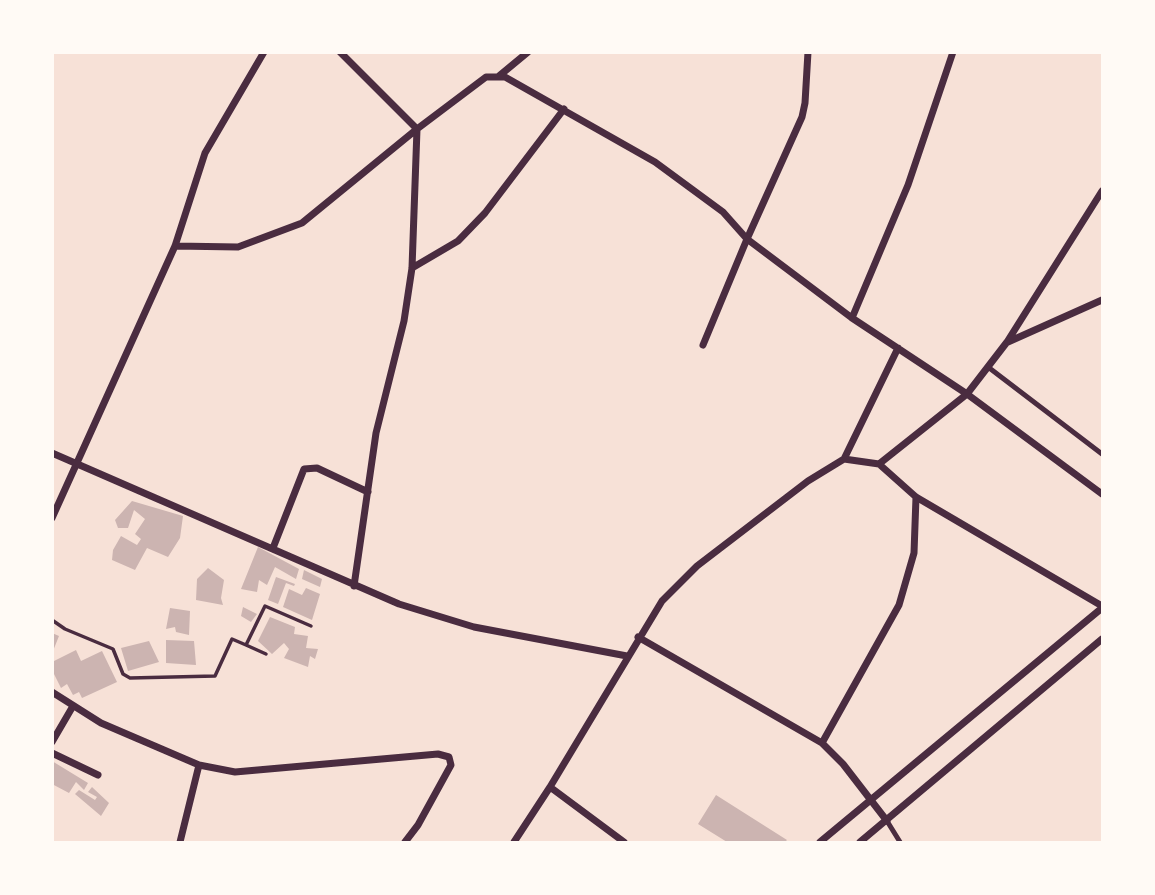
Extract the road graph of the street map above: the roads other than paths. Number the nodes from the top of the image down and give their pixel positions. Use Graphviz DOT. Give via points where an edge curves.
graph roads {
  1 [pos="264,52"];
  2 [pos="340,52"];
  3 [pos="528,52"];
  4 [pos="808,52"];
  5 [pos="953,52"];
  6 [pos="499,76"];
  7 [pos="564,109"];
  8 [pos="417,129"];
  9 [pos="1102,191"];
  10 [pos="747,239"];
  11 [pos="175,246"];
  12 [pos="412,268"];
  13 [pos="1102,300"];
  14 [pos="852,318"];
  15 [pos="1007,342"];
  16 [pos="703,345"];
  17 [pos="898,348"];
  18 [pos="988,367"];
  19 [pos="967,394"];
  20 [pos="52,453"];
  21 [pos="1102,454"];
  22 [pos="844,459"];
  23 [pos="78,464"];
  24 [pos="880,464"];
  25 [pos="368,492"];
  26 [pos="1102,494"];
  27 [pos="916,497"];
  28 [pos="52,518"];
  29 [pos="273,548"];
  30 [pos="354,586"];
  31 [pos="1102,607"];
  32 [pos="638,637"];
  33 [pos="1102,639"];
  34 [pos="627,656"];
  35 [pos="52,692"];
  36 [pos="73,706"];
  37 [pos="52,743"];
  38 [pos="821,743"];
  39 [pos="52,752"];
  40 [pos="199,765"];
  41 [pos="98,775"];
  42 [pos="550,788"];
  43 [pos="872,800"];
  44 [pos="887,821"];
  45 [pos="180,842"];
  46 [pos="405,842"];
  47 [pos="514,842"];
  48 [pos="624,842"];
  49 [pos="820,842"];
  50 [pos="860,842"];
  51 [pos="900,842"];
  1 -- 11 [label="street" via="205,153"];
  2 -- 8 [label="street"];
  3 -- 6 [label="street"];
  4 -- 10 [label="street" via="802,117"];
  5 -- 14 [label="street" via="908,184"];
  6 -- 7 [label="street" via="511,78"];
  6 -- 8 [label="street" via="486,78"];
  7 -- 10 [label="street" via="655,162 723,212"];
  7 -- 12 [label="street" via="485,213 458,241"];
  8 -- 11 [label="street" via="302,223 238,247"];
  8 -- 12 [label="street"];
  9 -- 15 [label="street"];
  10 -- 14 [label="street"];
  10 -- 16 [label="street"];
  11 -- 23 [label="street"];
  12 -- 25 [label="street" via="376,433"];
  13 -- 15 [label="street"];
  14 -- 17 [label="street"];
  15 -- 18 [label="street"];
  17 -- 19 [label="street"];
  17 -- 22 [label="street"];
  18 -- 19 [label="street"];
  18 -- 21 [label="lane"];
  19 -- 24 [label="street"];
  19 -- 26 [label="street"];
  20 -- 23 [label="street"];
  22 -- 24 [label="street"];
  22 -- 32 [label="street" via="697,566 662,601"];
  23 -- 28 [label="street"];
  23 -- 29 [label="street"];
  24 -- 27 [label="street"];
  25 -- 29 [label="street" via="317,468 304,469"];
  25 -- 30 [label="street"];
  27 -- 31 [label="street"];
  27 -- 38 [label="street" via="914,553 899,605"];
  29 -- 30 [label="street"];
  30 -- 34 [label="street" via="474,628"];
  31 -- 43 [label="street"];
  32 -- 34 [label="street"];
  32 -- 38 [label="street"];
  33 -- 44 [label="street"];
  34 -- 42 [label="street"];
  35 -- 36 [label="street"];
  36 -- 37 [label="street"];
  36 -- 40 [label="street" via="101,723"];
  38 -- 43 [label="street"];
  39 -- 41 [label="street"];
  40 -- 45 [label="street"];
  40 -- 46 [label="street" via="235,772 438,754 449,757 451,765"];
  42 -- 47 [label="street"];
  42 -- 48 [label="street"];
  43 -- 44 [label="street"];
  43 -- 49 [label="street"];
  44 -- 50 [label="street"];
  44 -- 51 [label="lane"];
}
